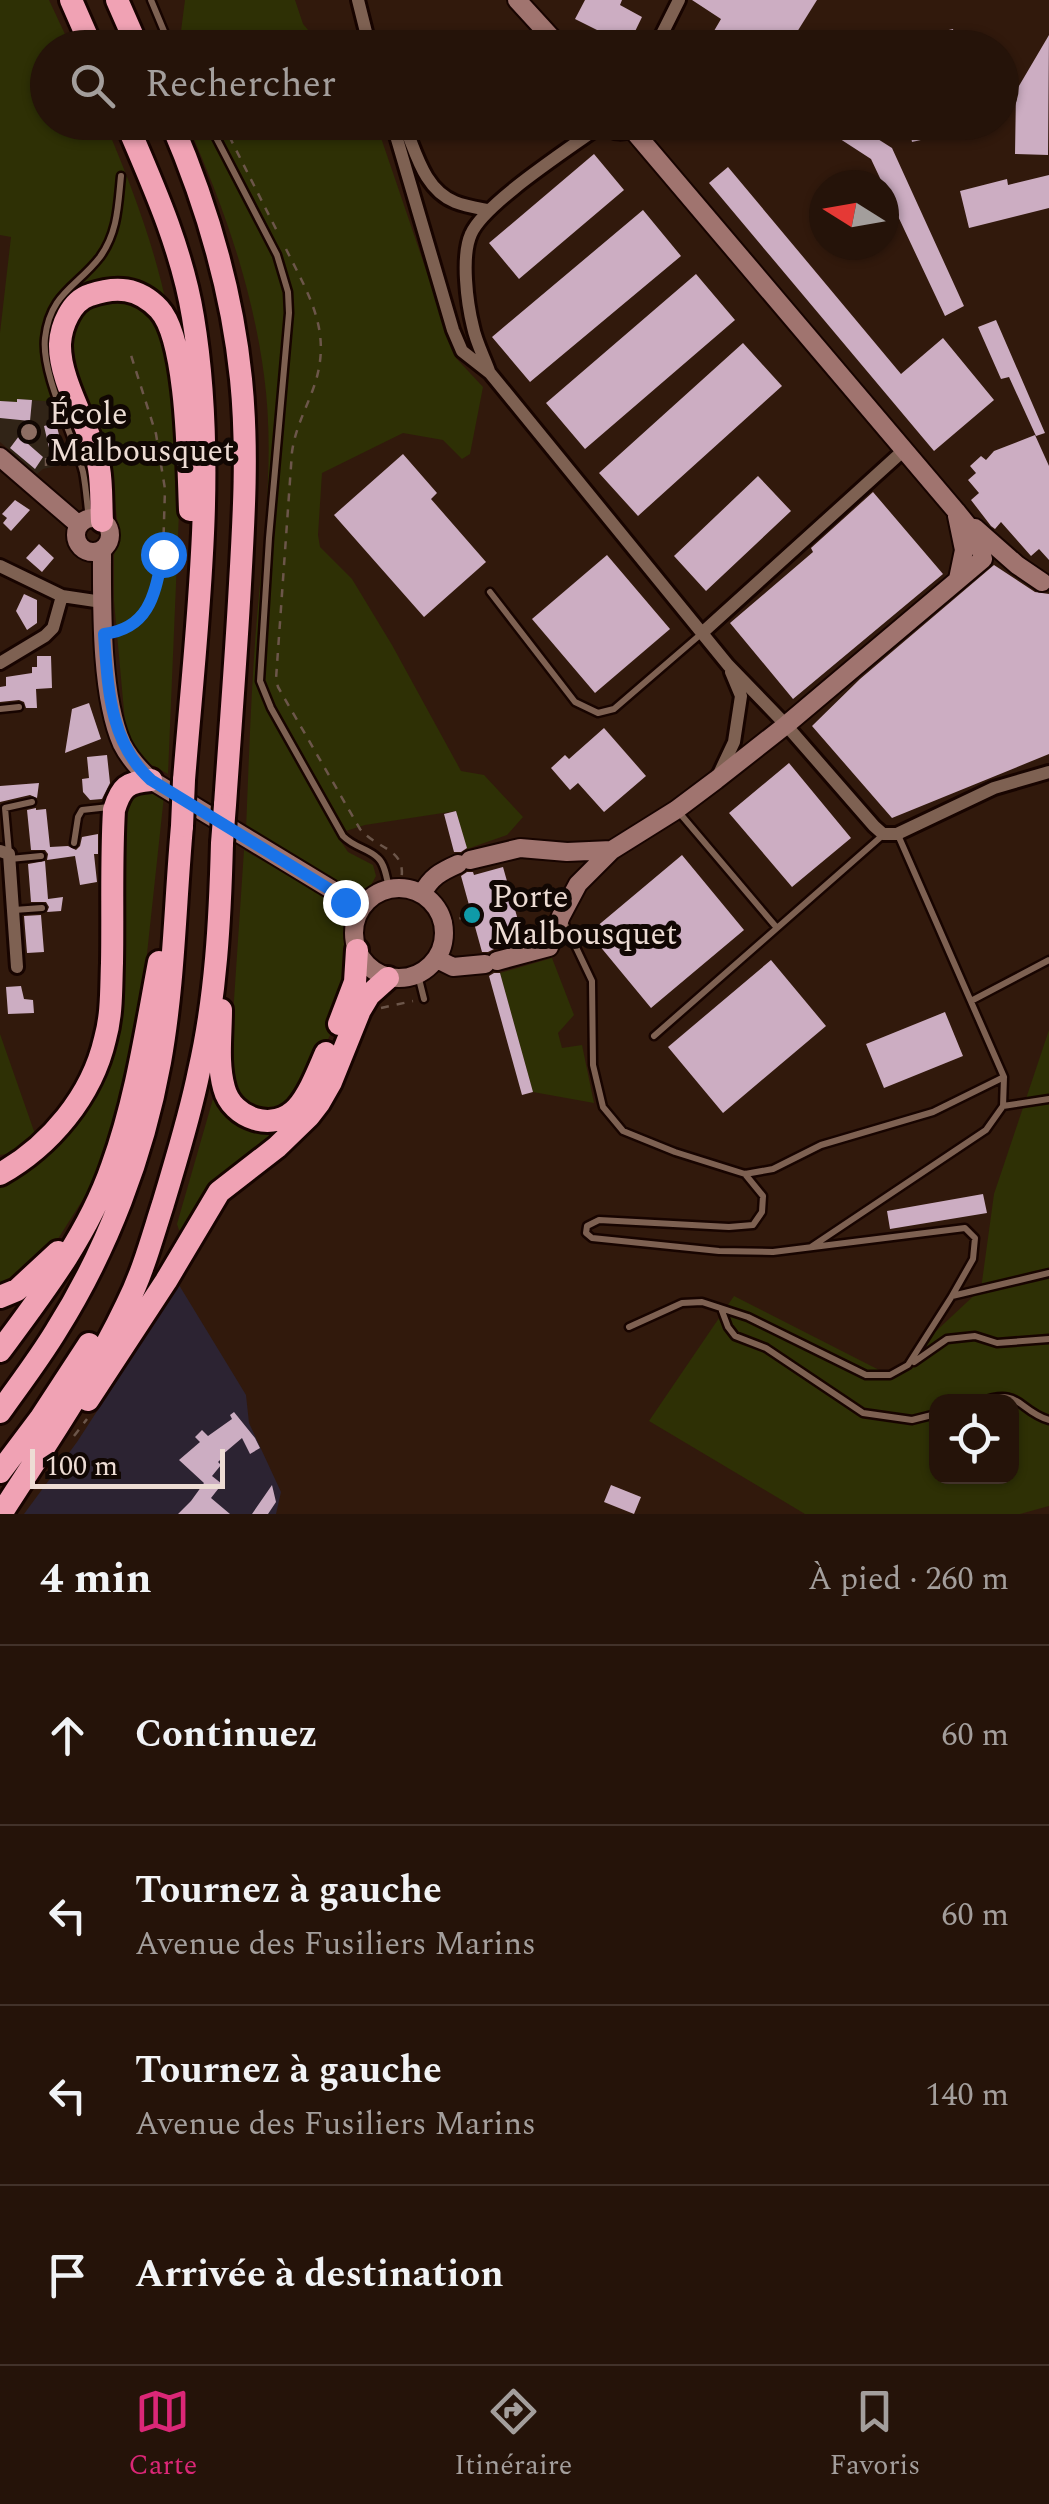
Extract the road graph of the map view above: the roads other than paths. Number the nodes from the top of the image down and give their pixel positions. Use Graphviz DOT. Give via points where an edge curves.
graph roads {
  1 [pos="71,0"];
  2 [pos="117,0"];
  3 [pos="151,0"];
  4 [pos="358,0"];
  5 [pos="518,0"];
  6 [pos="679,0"];
  7 [pos="84,30"];
  8 [pos="130,30"];
  9 [pos="164,30"];
  10 [pos="366,30"];
  11 [pos="546,30"];
  12 [pos="664,30"];
  13 [pos="134,140"];
  14 [pos="178,140"];
  15 [pos="217,140"];
  16 [pos="397,140"];
  17 [pos="410,140"];
  18 [pos="581,140"];
  19 [pos="646,140"];
  20 [pos="121,176"];
  21 [pos="487,210"];
  22 [pos="490,373"];
  23 [pos="904,450"];
  24 [pos="0,457"];
  25 [pos="956,511"];
  26 [pos="90,522"];
  27 [pos="102,550"];
  28 [pos="983,559"];
  29 [pos="0,566"];
  30 [pos="958,579"];
  31 [pos="1045,583"];
  32 [pos="490,592"];
  33 [pos="62,596"];
  34 [pos="102,602"];
  35 [pos="196,628"];
  36 [pos="702,633"];
  37 [pos="0,663"];
  38 [pos="728,664"];
  39 [pos="19,707"];
  40 [pos="0,709"];
  41 [pos="786,725"];
  42 [pos="1049,772"];
  43 [pos="151,780"];
  44 [pos="716,780"];
  45 [pos="32,802"];
  46 [pos="114,810"];
  47 [pos="676,810"];
  48 [pos="890,834"];
  49 [pos="74,843"];
  50 [pos="612,850"];
  51 [pos="179,854"];
  52 [pos="6,855"];
  53 [pos="41,856"];
  54 [pos="387,891"];
  55 [pos="334,892"];
  56 [pos="422,894"];
  57 [pos="42,908"];
  58 [pos="13,910"];
  59 [pos="561,916"];
  60 [pos="220,918"];
  61 [pos="355,923"];
  62 [pos="777,928"];
  63 [pos="357,950"];
  64 [pos="437,959"];
  65 [pos="1049,960"];
  66 [pos="17,967"];
  67 [pos="418,975"];
  68 [pos="388,978"];
  69 [pos="424,998"];
  70 [pos="971,1001"];
  71 [pos="654,1036"];
  72 [pos="1004,1077"];
  73 [pos="1049,1098"];
  74 [pos="1003,1106"];
  75 [pos="0,1174"];
  76 [pos="745,1174"];
  77 [pos="102,1192"];
  78 [pos="163,1202"];
  79 [pos="810,1247"];
  80 [pos="1049,1273"];
  81 [pos="952,1296"];
  82 [pos="0,1297"];
  83 [pos="722,1310"];
  84 [pos="629,1327"];
  85 [pos="1049,1339"];
  86 [pos="0,1351"];
  87 [pos="908,1365"];
  88 [pos="1019,1402"];
  89 [pos="0,1412"];
  90 [pos="929,1416"];
  91 [pos="1049,1420"];
  92 [pos="0,1472"];
  93 [pos="1,1514"];
  1 -- 7 [label="highway"];
  2 -- 8 [label="highway"];
  3 -- 9 [label="lane"];
  4 -- 10 [label="street"];
  5 -- 11 [label="street"];
  6 -- 12 [label="street"];
  13 -- 35 [label="highway" via="176,252 203,398 206,466"];
  14 -- 60 [label="highway, bridge" via="232,316 245,453"];
  15 -- 54 [label="lane" via="277,255 288,292 260,681 342,836 378,858"];
  16 -- 22 [label="street" via="454,330 462,350"];
  17 -- 21 [label="street" via="437,191"];
  18 -- 21 [label="street"];
  19 -- 23 [label="street"];
  20 -- 26 [label="lane" via="116,226 99,258 52,308 44,340"];
  21 -- 22 [label="street" via="466,250 473,328"];
  22 -- 36 [label="street"];
  23 -- 25 [label="street"];
  23 -- 36 [label="street"];
  24 -- 26 [label="street"];
  25 -- 28 [label="street"];
  25 -- 30 [label="street" via="964,550"];
  25 -- 31 [label="street"];
  26 -- 27 [label="street" via="108,527"];
  26 -- 27 [label="street" via="76,533 78,544 89,552"];
  26 -- 35 [label="highway" via="99,468 60,347 64,322 82,298 124,288 161,310 177,356"];
  27 -- 34 [label="street"];
  28 -- 30 [label="street"];
  28 -- 31 [label="street"];
  29 -- 33 [label="street"];
  30 -- 41 [label="street"];
  32 -- 36 [label="lane" via="575,702 598,713 614,709"];
  33 -- 34 [label="street"];
  33 -- 37 [label="street" via="53,628"];
  34 -- 43 [label="street" via="107,679 122,743"];
  35 -- 51 [label="highway, bridge"];
  36 -- 38 [label="street"];
  38 -- 41 [label="street"];
  38 -- 44 [label="street" via="741,696 734,742"];
  39 -- 40 [label="lane"];
  41 -- 44 [label="street"];
  41 -- 48 [label="street"];
  42 -- 48 [label="street" via="994,788"];
  43 -- 46 [label="highway" via="123,789"];
  43 -- 55 [label="street"];
  44 -- 47 [label="street"];
  45 -- 52 [label="lane" via="5,808"];
  46 -- 49 [label="lane" via="82,810"];
  46 -- 75 [label="highway" via="105,1042 87,1088 63,1122"];
  47 -- 50 [label="street"];
  47 -- 62 [label="lane"];
  48 -- 62 [label="lane"];
  48 -- 70 [label="lane"];
  50 -- 56 [label="street" via="520,848 438,873"];
  50 -- 59 [label="street" via="578,884"];
  51 -- 77 [label="highway" via="134,1095"];
  51 -- 89 [label="highway" via="160,1062 134,1165 75,1300"];
  52 -- 53 [label="lane"];
  52 -- 58 [label="street"];
  54 -- 55 [label="street"];
  54 -- 56 [label="street"];
  54 -- 61 [label="street"];
  55 -- 61 [label="street"];
  56 -- 64 [label="street" via="444,923"];
  57 -- 58 [label="lane"];
  58 -- 66 [label="street"];
  59 -- 64 [label="street" via="548,947 491,963 453,967"];
  59 -- 76 [label="lane" via="592,980 593,1066 603,1106 623,1131"];
  60 -- 63 [label="highway" via="220,1066 228,1100 248,1118 272,1120 297,1108 350,998"];
  60 -- 78 [label="highway" via="200,1068"];
  61 -- 63 [label="street"];
  62 -- 71 [label="lane"];
  63 -- 68 [label="street"];
  64 -- 67 [label="street"];
  65 -- 70 [label="lane"];
  67 -- 68 [label="street"];
  67 -- 69 [label="lane"];
  68 -- 93 [label="highway" via="360,1010 320,1103 219,1192 108,1371"];
  70 -- 72 [label="lane"];
  72 -- 74 [label="lane"];
  72 -- 76 [label="lane" via="933,1112"];
  73 -- 74 [label="lane"];
  74 -- 79 [label="lane" via="986,1130"];
  76 -- 79 [label="lane" via="764,1196 753,1225 599,1220 586,1232 592,1238 719,1251"];
  77 -- 82 [label="highway" via="62,1248 17,1290"];
  77 -- 86 [label="highway" via="72,1250"];
  78 -- 92 [label="highway" via="118,1296"];
  78 -- 93 [label="highway" via="126,1306"];
  79 -- 81 [label="lane" via="965,1228 975,1238 974,1259"];
  80 -- 81 [label="lane"];
  81 -- 87 [label="lane"];
  83 -- 84 [label="lane" via="682,1304"];
  83 -- 87 [label="lane" via="748,1316 866,1374 890,1375"];
  83 -- 90 [label="lane" via="735,1336 766,1348 863,1413"];
  85 -- 87 [label="lane" via="948,1339"];
  88 -- 91 [label="lane"];
}
